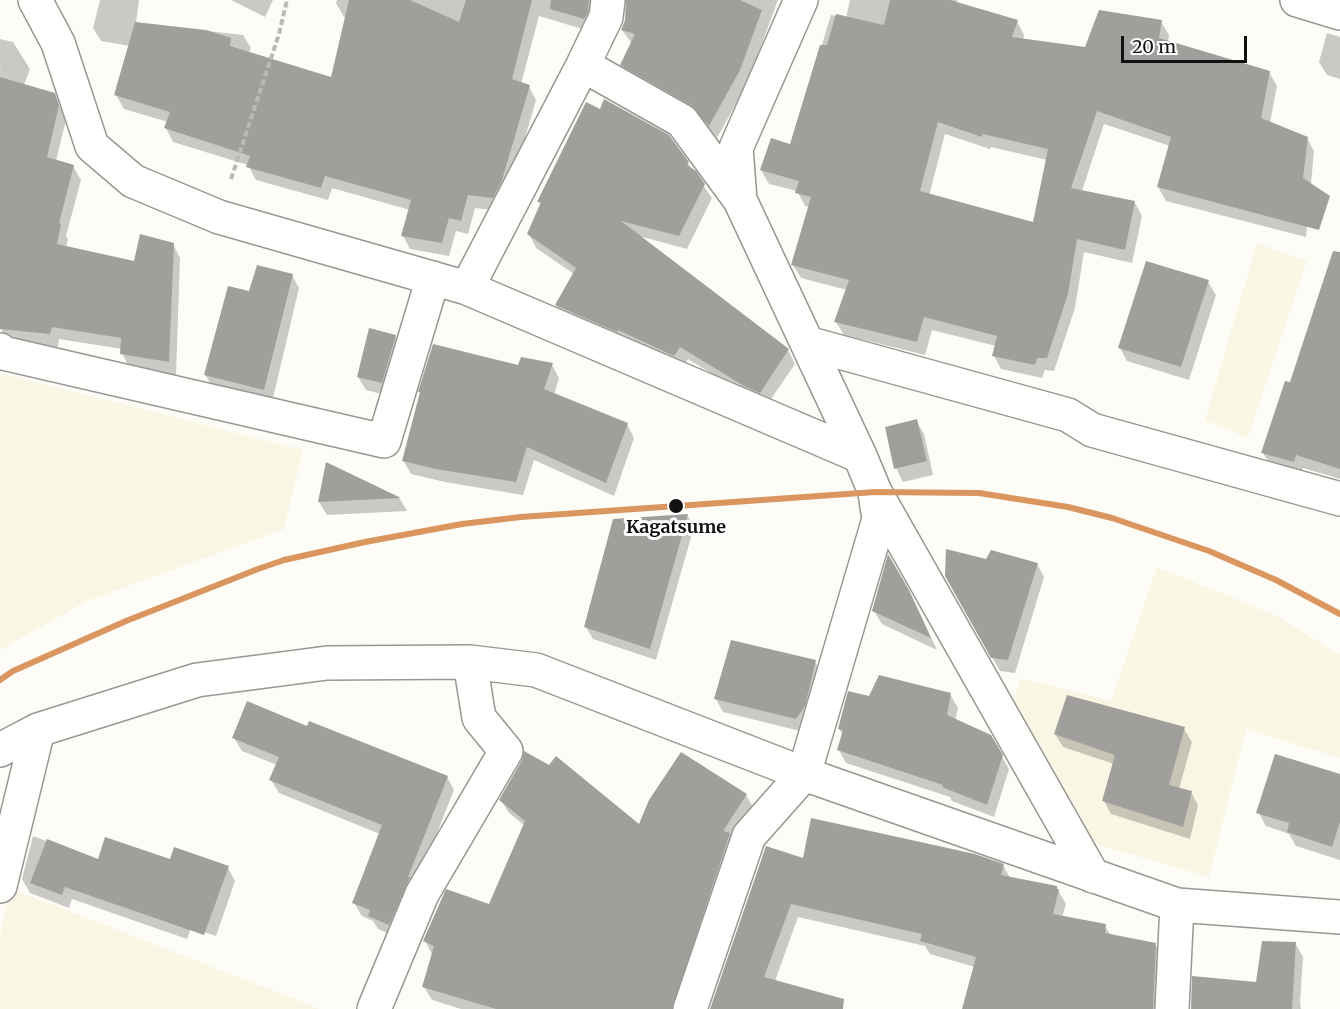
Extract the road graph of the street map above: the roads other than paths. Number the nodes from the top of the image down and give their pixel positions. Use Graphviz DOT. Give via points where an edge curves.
graph roads {
  1 [pos="35,0"];
  2 [pos="608,0"];
  3 [pos="801,0"];
  4 [pos="1297,0"];
  5 [pos="1340,13"];
  6 [pos="583,65"];
  7 [pos="740,200"];
  8 [pos="433,278"];
  9 [pos="468,288"];
  10 [pos="807,343"];
  11 [pos="0,350"];
  12 [pos="860,456"];
  13 [pos="874,492"];
  14 [pos="1340,499"];
  15 [pos="470,662"];
  16 [pos="38,730"];
  17 [pos="0,750"];
  18 [pos="804,774"];
  19 [pos="1093,876"];
  20 [pos="0,886"];
  21 [pos="1177,905"];
  22 [pos="1340,917"];
  23 [pos="374,1009"];
  24 [pos="690,1009"];
  25 [pos="1172,1009"];
  1 -- 8 [label="street" via="58,43 92,146 133,181 219,217"];
  2 -- 6 [label="street" via="606,17"];
  3 -- 7 [label="street" via="736,148"];
  4 -- 5 [label="street"];
  6 -- 7 [label="street" via="682,122"];
  6 -- 9 [label="street"];
  7 -- 10 [label="street"];
  8 -- 9 [label="street"];
  8 -- 11 [label="street" via="384,441"];
  9 -- 12 [label="street"];
  10 -- 12 [label="street"];
  10 -- 14 [label="street" via="1068,415 1092,430"];
  12 -- 13 [label="street"];
  13 -- 18 [label="street" via="879,519"];
  13 -- 19 [label="street"];
  15 -- 16 [label="street" via="327,663 197,681"];
  15 -- 18 [label="street" via="536,670"];
  15 -- 23 [label="street" via="480,718 506,751 422,894"];
  16 -- 17 [label="street"];
  16 -- 20 [label="street"];
  18 -- 19 [label="street"];
  18 -- 24 [label="street" via="748,836"];
  19 -- 21 [label="street"];
  21 -- 22 [label="street"];
  21 -- 25 [label="street"];
}
